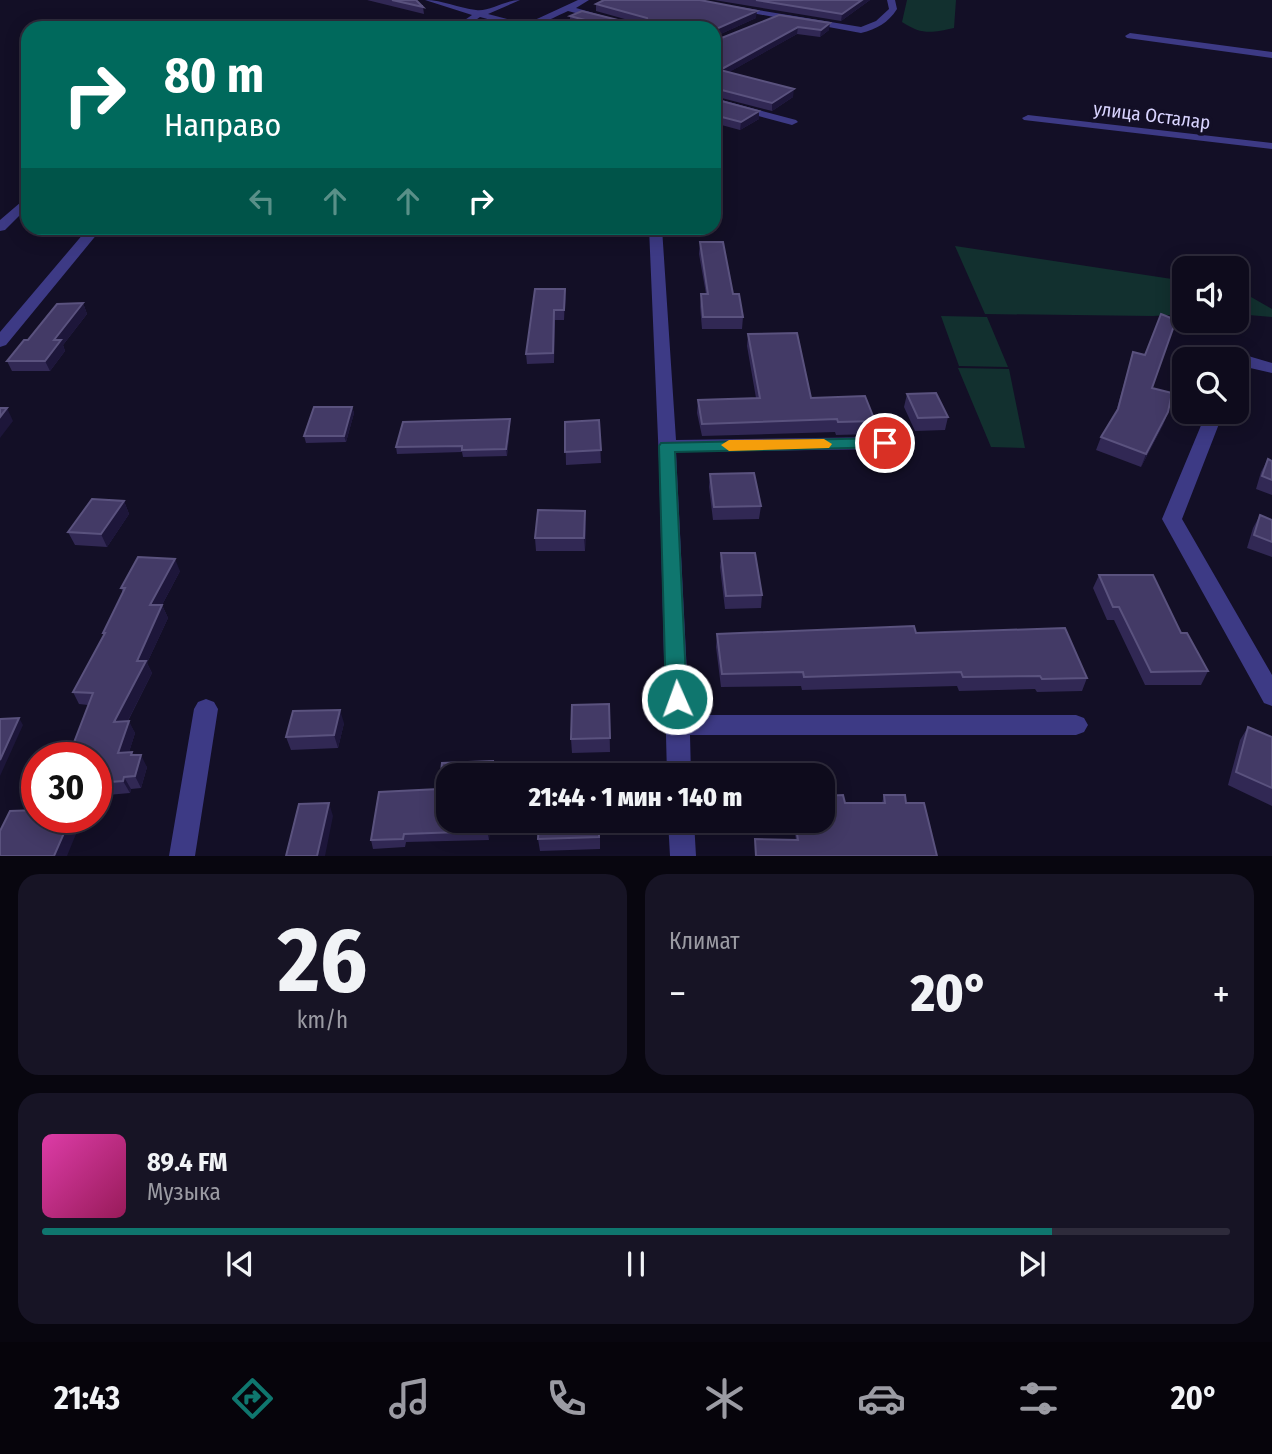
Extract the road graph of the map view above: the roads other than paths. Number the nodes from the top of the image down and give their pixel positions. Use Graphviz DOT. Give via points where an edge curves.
graph roads {
  1 [pos="429,0"];
  2 [pos="516,0"];
  3 [pos="585,0"];
  4 [pos="891,0"];
  5 [pos="722,7"];
  6 [pos="567,8"];
  7 [pos="477,15"];
  8 [pos="774,16"];
  9 [pos="468,21"];
  10 [pos="500,21"];
  11 [pos="540,21"];
  12 [pos="615,21"];
  13 [pos="762,22"];
  14 [pos="1130,36"];
  15 [pos="1272,55"];
  16 [pos="721,103"];
  17 [pos="1028,118"];
  18 [pos="792,122"];
  19 [pos="1272,146"];
  20 [pos="21,207"];
  21 [pos="0,227"];
  22 [pos="86,235"];
  23 [pos="655,235"];
  24 [pos="0,342"];
  25 [pos="1249,361"];
  26 [pos="1272,368"];
  27 [pos="1211,424"];
  28 [pos="885,443"];
  29 [pos="667,446"];
  30 [pos="1272,696"];
  31 [pos="206,709"];
  32 [pos="678,725"];
  33 [pos="1076,725"];
  34 [pos="680,763"];
  35 [pos="681,833"];
  36 [pos="182,856"];
  37 [pos="682,856"];
  1 -- 7 [label="street"];
  2 -- 7 [label="street"];
  3 -- 6 [label="street"];
  4 -- 8 [label="street" via="893,9 887,18 861,30"];
  5 -- 8 [label="street"];
  6 -- 11 [label="street"];
  6 -- 12 [label="street"];
  7 -- 9 [label="street"];
  7 -- 10 [label="street"];
  8 -- 13 [label="street"];
  14 -- 15 [label="street"];
  16 -- 18 [label="street"];
  17 -- 19 [label="street, улица Осталар"];
  20 -- 21 [label="street"];
  22 -- 24 [label="street"];
  23 -- 29 [label="street"];
  25 -- 26 [label="street"];
  27 -- 30 [label="street" via="1171,519"];
  28 -- 29 [label="street"];
  29 -- 32 [label="street"];
  31 -- 36 [label="street"];
  32 -- 33 [label="street"];
  32 -- 34 [label="street"];
  35 -- 37 [label="street"];
}
